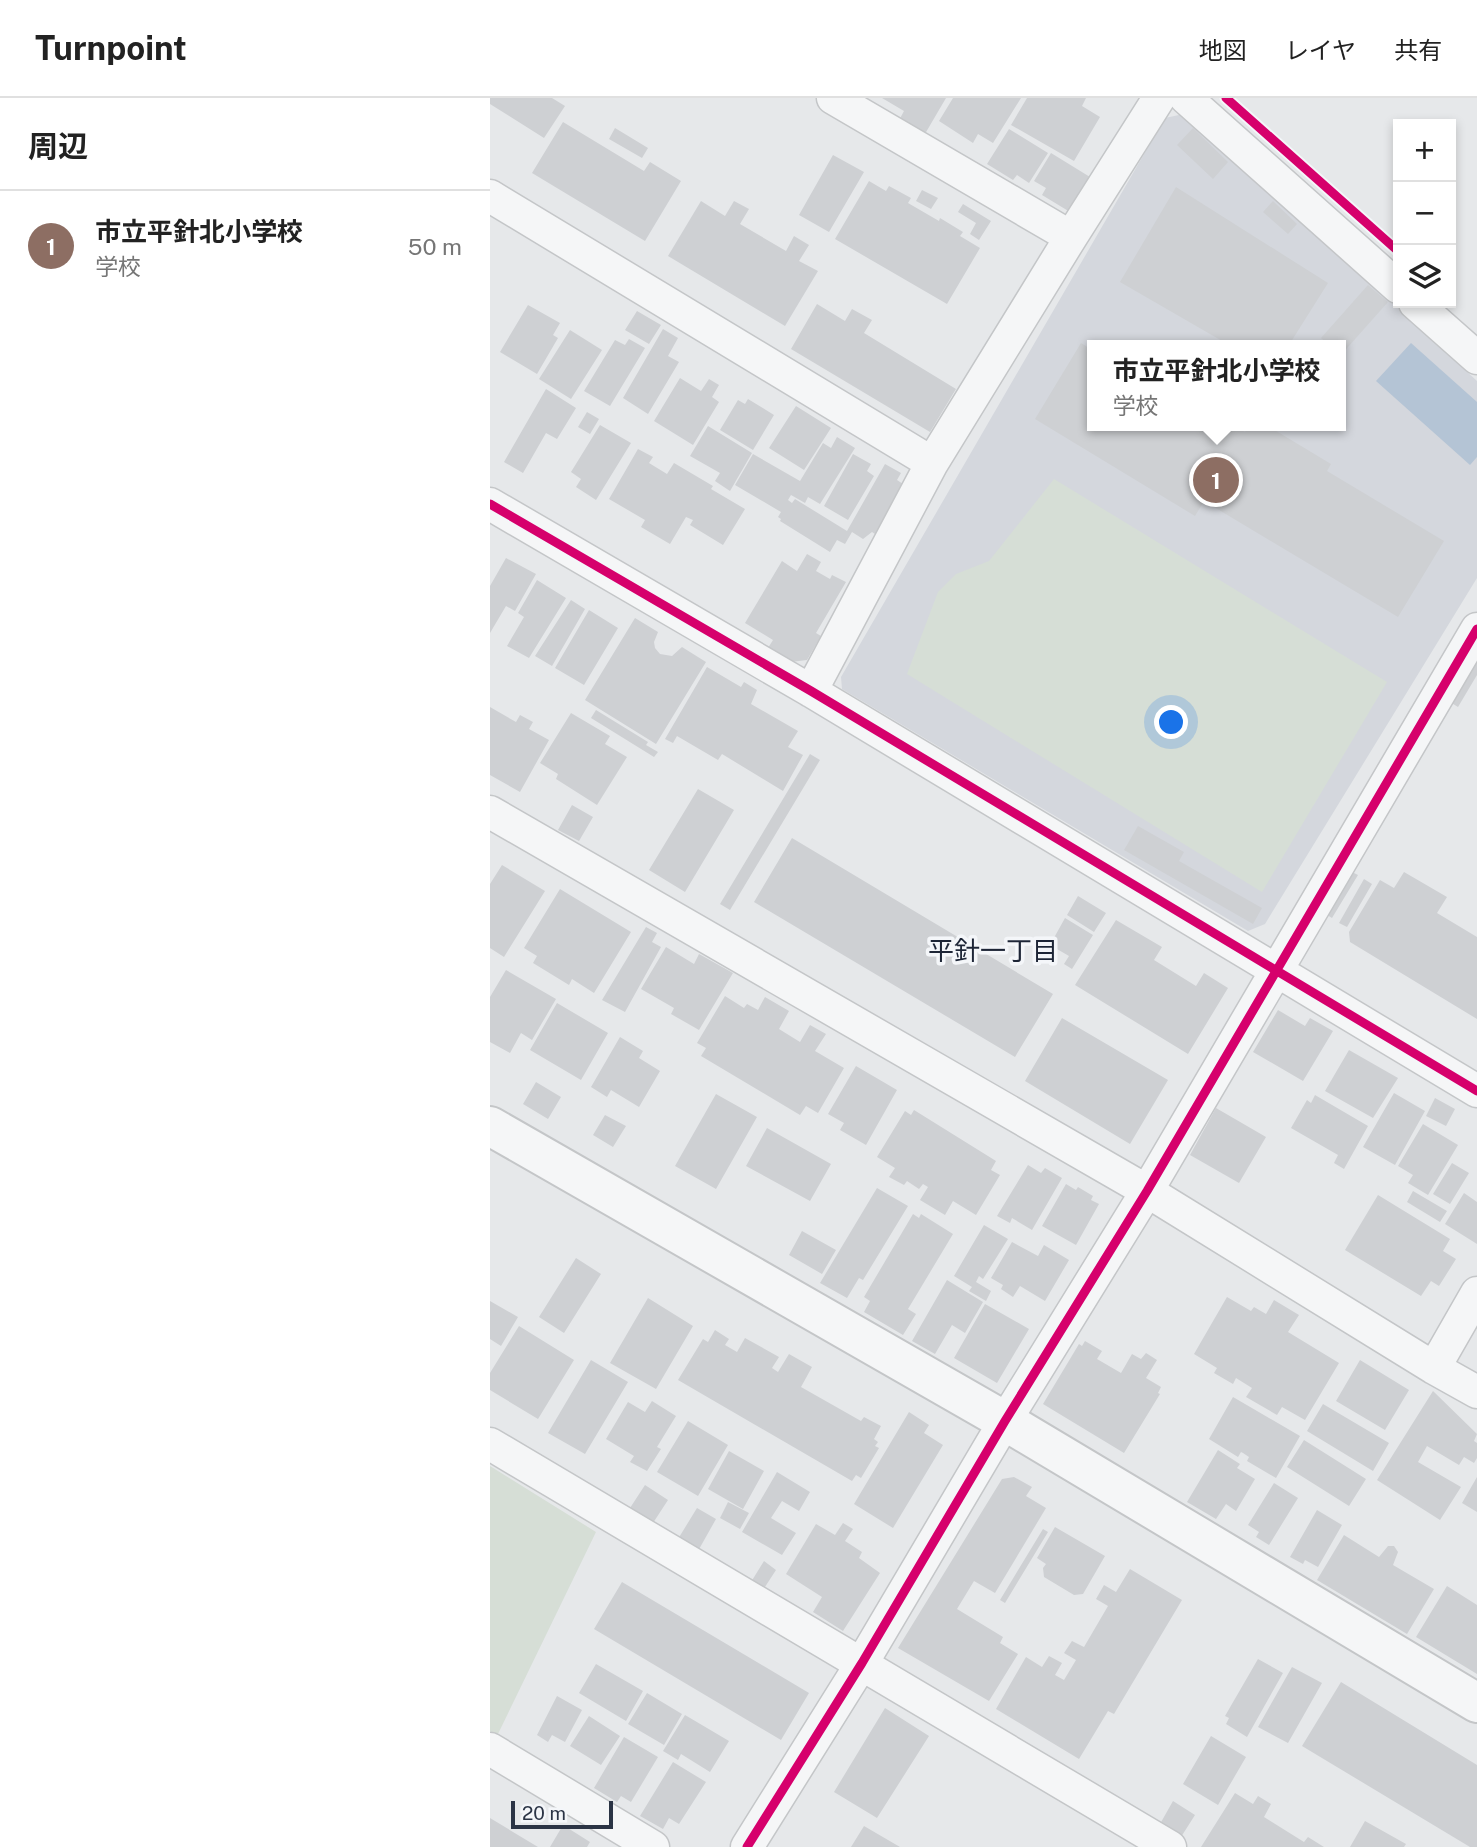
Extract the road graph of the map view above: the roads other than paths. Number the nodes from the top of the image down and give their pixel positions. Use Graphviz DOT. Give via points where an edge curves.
graph roads {
  1 [pos="833,98"];
  2 [pos="1159,98"];
  3 [pos="1186,98"];
  4 [pos="490,196"];
  5 [pos="1071,237"];
  6 [pos="1393,284"];
  7 [pos="1421,308"];
  8 [pos="1477,358"];
  9 [pos="932,463"];
  10 [pos="490,504"];
  11 [pos="1477,629"];
  12 [pos="811,691"];
  13 [pos="490,812"];
  14 [pos="1276,970"];
  15 [pos="1477,1091"];
  16 [pos="490,1126"];
  17 [pos="1147,1191"];
  18 [pos="1477,1293"];
  19 [pos="1434,1368"];
  20 [pos="1477,1392"];
  21 [pos="1005,1421"];
  22 [pos="490,1444"];
  23 [pos="862,1663"];
  24 [pos="1477,1703"];
  25 [pos="490,1749"];
  26 [pos="653,1847"];
  27 [pos="747,1847"];
  28 [pos="1170,1847"];
  1 -- 5 [label="street"];
  2 -- 5 [label="street"];
  3 -- 6 [label="street"];
  4 -- 9 [label="street"];
  5 -- 9 [label="street"];
  7 -- 8 [label="street"];
  9 -- 12 [label="street"];
  10 -- 12 [label="street"];
  11 -- 14 [label="street"];
  12 -- 14 [label="street"];
  13 -- 17 [label="street"];
  14 -- 15 [label="street"];
  14 -- 17 [label="street"];
  16 -- 21 [label="street"];
  17 -- 19 [label="street"];
  17 -- 21 [label="street"];
  18 -- 19 [label="street"];
  19 -- 20 [label="street"];
  21 -- 23 [label="street"];
  21 -- 24 [label="street"];
  22 -- 23 [label="street"];
  23 -- 27 [label="street"];
  23 -- 28 [label="street"];
  25 -- 26 [label="street"];
}
